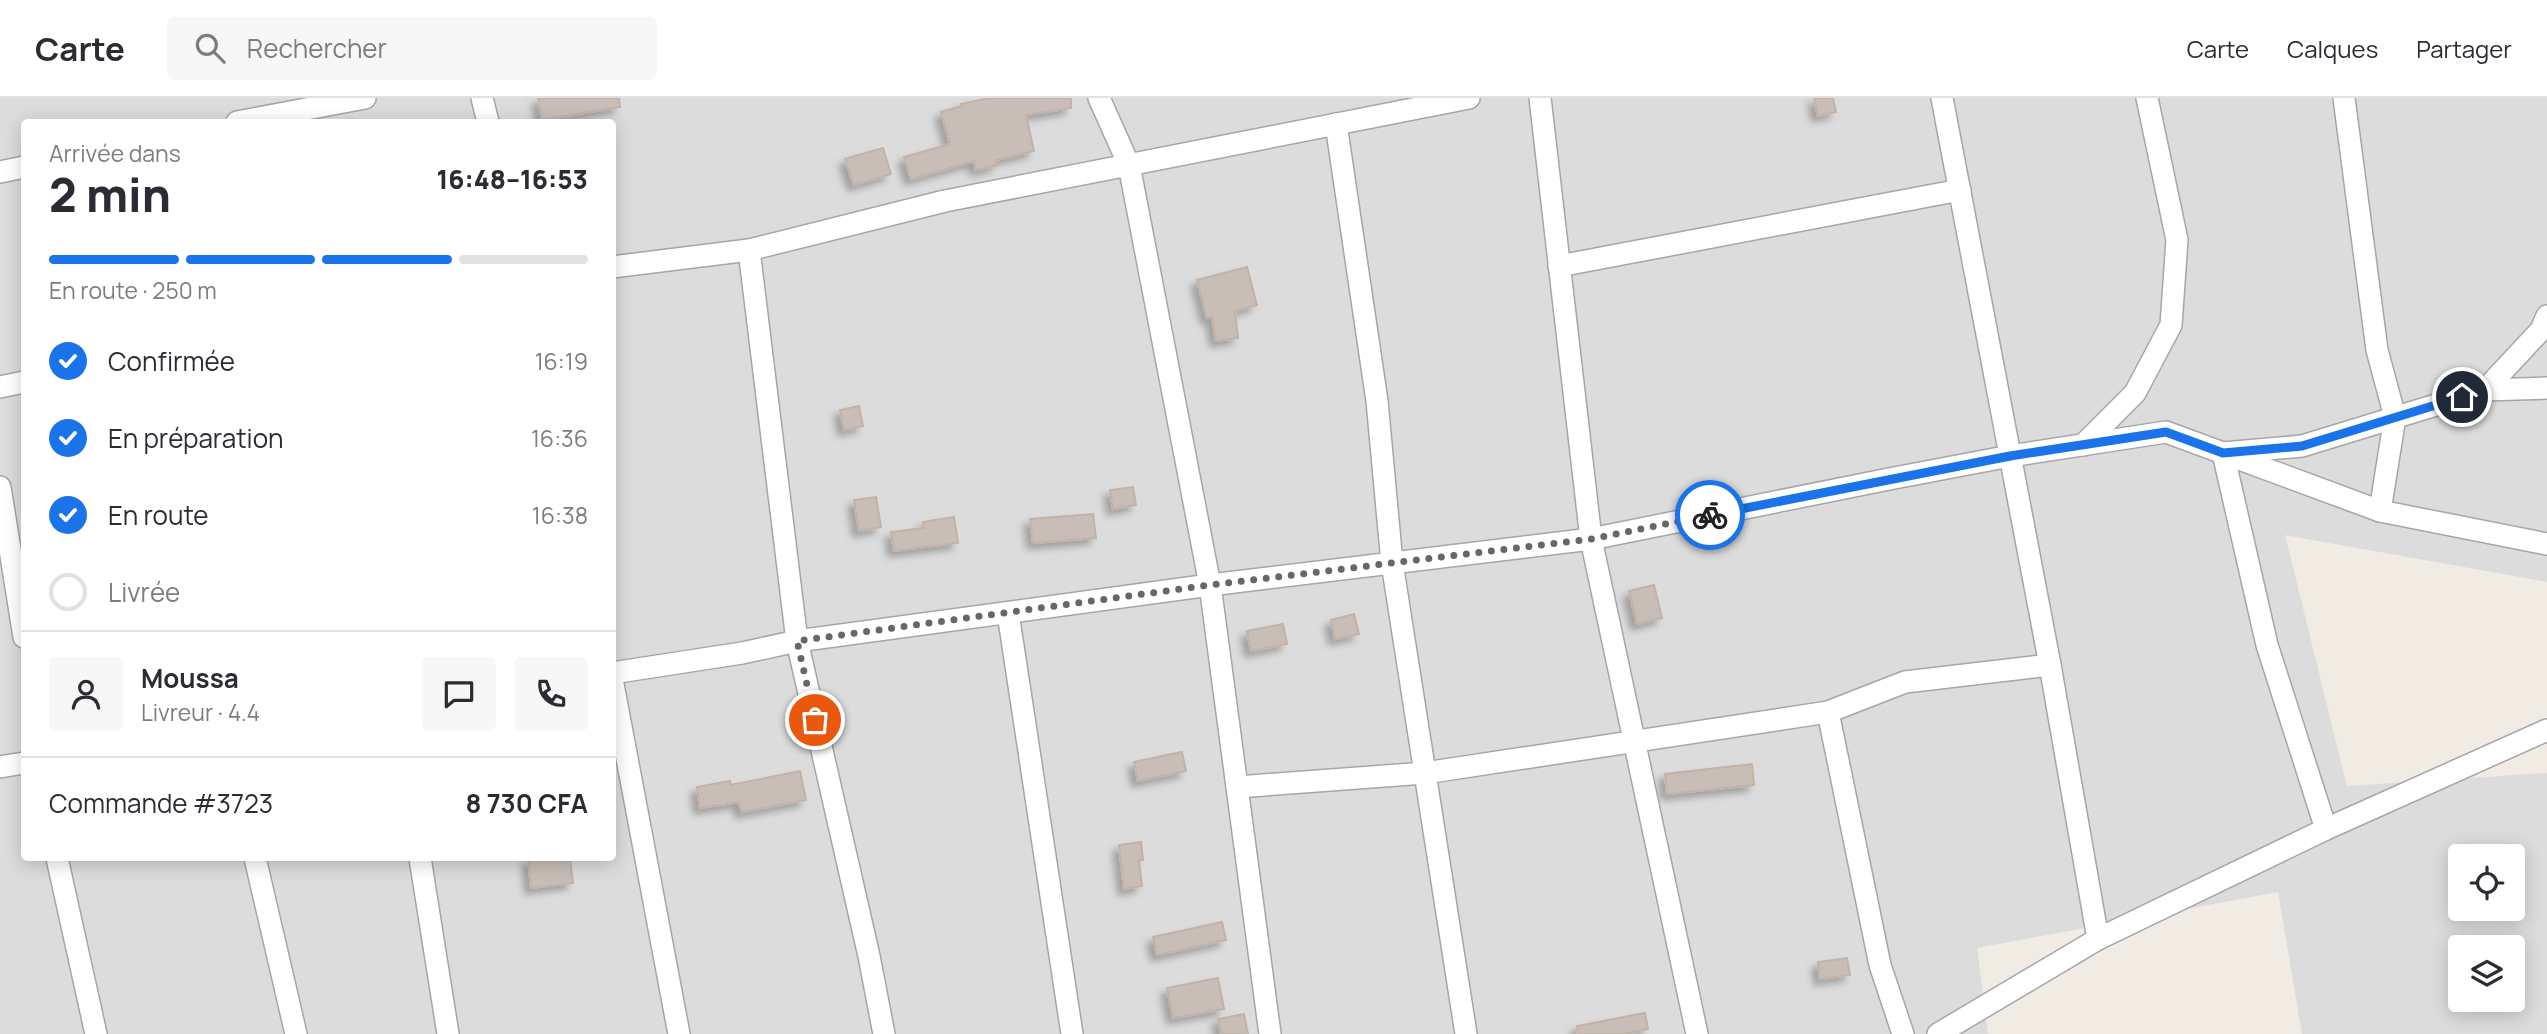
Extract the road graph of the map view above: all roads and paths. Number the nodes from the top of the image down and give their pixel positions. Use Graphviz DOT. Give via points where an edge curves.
graph roads {
  1 [pos="365,98"];
  2 [pos="482,98"];
  3 [pos="1099,98"];
  4 [pos="1469,98"];
  5 [pos="1540,98"];
  6 [pos="1942,98"];
  7 [pos="2147,98"];
  8 [pos="2344,98"];
  9 [pos="286,111"];
  10 [pos="250,119"];
  11 [pos="487,119"];
  12 [pos="1336,124"];
  13 [pos="1129,165"];
  14 [pos="21,168"];
  15 [pos="0,172"];
  16 [pos="1960,190"];
  17 [pos="749,250"];
  18 [pos="1559,266"];
  19 [pos="616,267"];
  20 [pos="2547,316"];
  21 [pos="21,384"];
  22 [pos="0,387"];
  23 [pos="2547,388"];
  24 [pos="2485,390"];
  25 [pos="2395,417"];
  26 [pos="2083,445"];
  27 [pos="2223,453"];
  28 [pos="2010,456"];
  29 [pos="0,487"];
  30 [pos="2380,511"];
  31 [pos="1591,539"];
  32 [pos="2547,544"];
  33 [pos="1392,563"];
  34 [pos="1210,585"];
  35 [pos="1008,612"];
  36 [pos="21,617"];
  37 [pos="797,641"];
  38 [pos="2050,664"];
  39 [pos="616,672"];
  40 [pos="616,700"];
  41 [pos="1828,712"];
  42 [pos="2547,730"];
  43 [pos="1634,740"];
  44 [pos="21,764"];
  45 [pos="0,767"];
  46 [pos="1425,773"];
  47 [pos="1237,787"];
  48 [pos="2326,829"];
  49 [pos="58,861"];
  50 [pos="256,861"];
  51 [pos="420,861"];
  52 [pos="2098,939"];
  53 [pos="96,1034"];
  54 [pos="296,1034"];
  55 [pos="447,1034"];
  56 [pos="679,1034"];
  57 [pos="884,1034"];
  58 [pos="1072,1034"];
  59 [pos="1270,1034"];
  60 [pos="1466,1034"];
  61 [pos="1697,1034"];
  62 [pos="1903,1034"];
  63 [pos="1938,1034"];
  1 -- 9 [label="street"];
  2 -- 11 [label="street"];
  3 -- 13 [label="street"];
  4 -- 12 [label="street"];
  5 -- 18 [label="street"];
  6 -- 16 [label="street"];
  7 -- 26 [label="street" via="2177,240 2171,325 2136,393"];
  8 -- 25 [label="street" via="2376,350"];
  9 -- 10 [label="street"];
  12 -- 13 [label="street"];
  12 -- 33 [label="street" via="1377,401"];
  13 -- 17 [label="street" via="945,201"];
  13 -- 34 [label="street"];
  14 -- 15 [label="street"];
  16 -- 18 [label="street"];
  16 -- 28 [label="street"];
  17 -- 19 [label="street"];
  17 -- 37 [label="street"];
  18 -- 31 [label="street"];
  20 -- 24 [label="street" via="2541,330"];
  21 -- 22 [label="street"];
  23 -- 24 [label="street"];
  24 -- 25 [label="street"];
  25 -- 27 [label="street" via="2302,446"];
  25 -- 30 [label="street"];
  26 -- 27 [label="street" via="2166,432"];
  26 -- 28 [label="street"];
  27 -- 30 [label="street"];
  27 -- 48 [label="street" via="2267,645"];
  28 -- 31 [label="street"];
  28 -- 38 [label="street"];
  29 -- 36 [label="street"];
  30 -- 32 [label="street"];
  31 -- 33 [label="street"];
  31 -- 43 [label="street"];
  33 -- 34 [label="street"];
  33 -- 46 [label="street"];
  34 -- 35 [label="street"];
  34 -- 47 [label="street"];
  35 -- 37 [label="street"];
  35 -- 58 [label="street"];
  37 -- 39 [label="street"];
  37 -- 57 [label="street"];
  38 -- 41 [label="street" via="1905,682"];
  38 -- 52 [label="street"];
  40 -- 56 [label="street"];
  41 -- 43 [label="street"];
  41 -- 62 [label="street" via="1880,965"];
  42 -- 48 [label="street"];
  43 -- 46 [label="street"];
  43 -- 61 [label="street"];
  44 -- 45 [label="street"];
  46 -- 47 [label="street"];
  46 -- 60 [label="street"];
  47 -- 59 [label="street"];
  48 -- 52 [label="street"];
  49 -- 53 [label="street"];
  50 -- 54 [label="street"];
  51 -- 55 [label="street"];
  52 -- 63 [label="street"];
}
